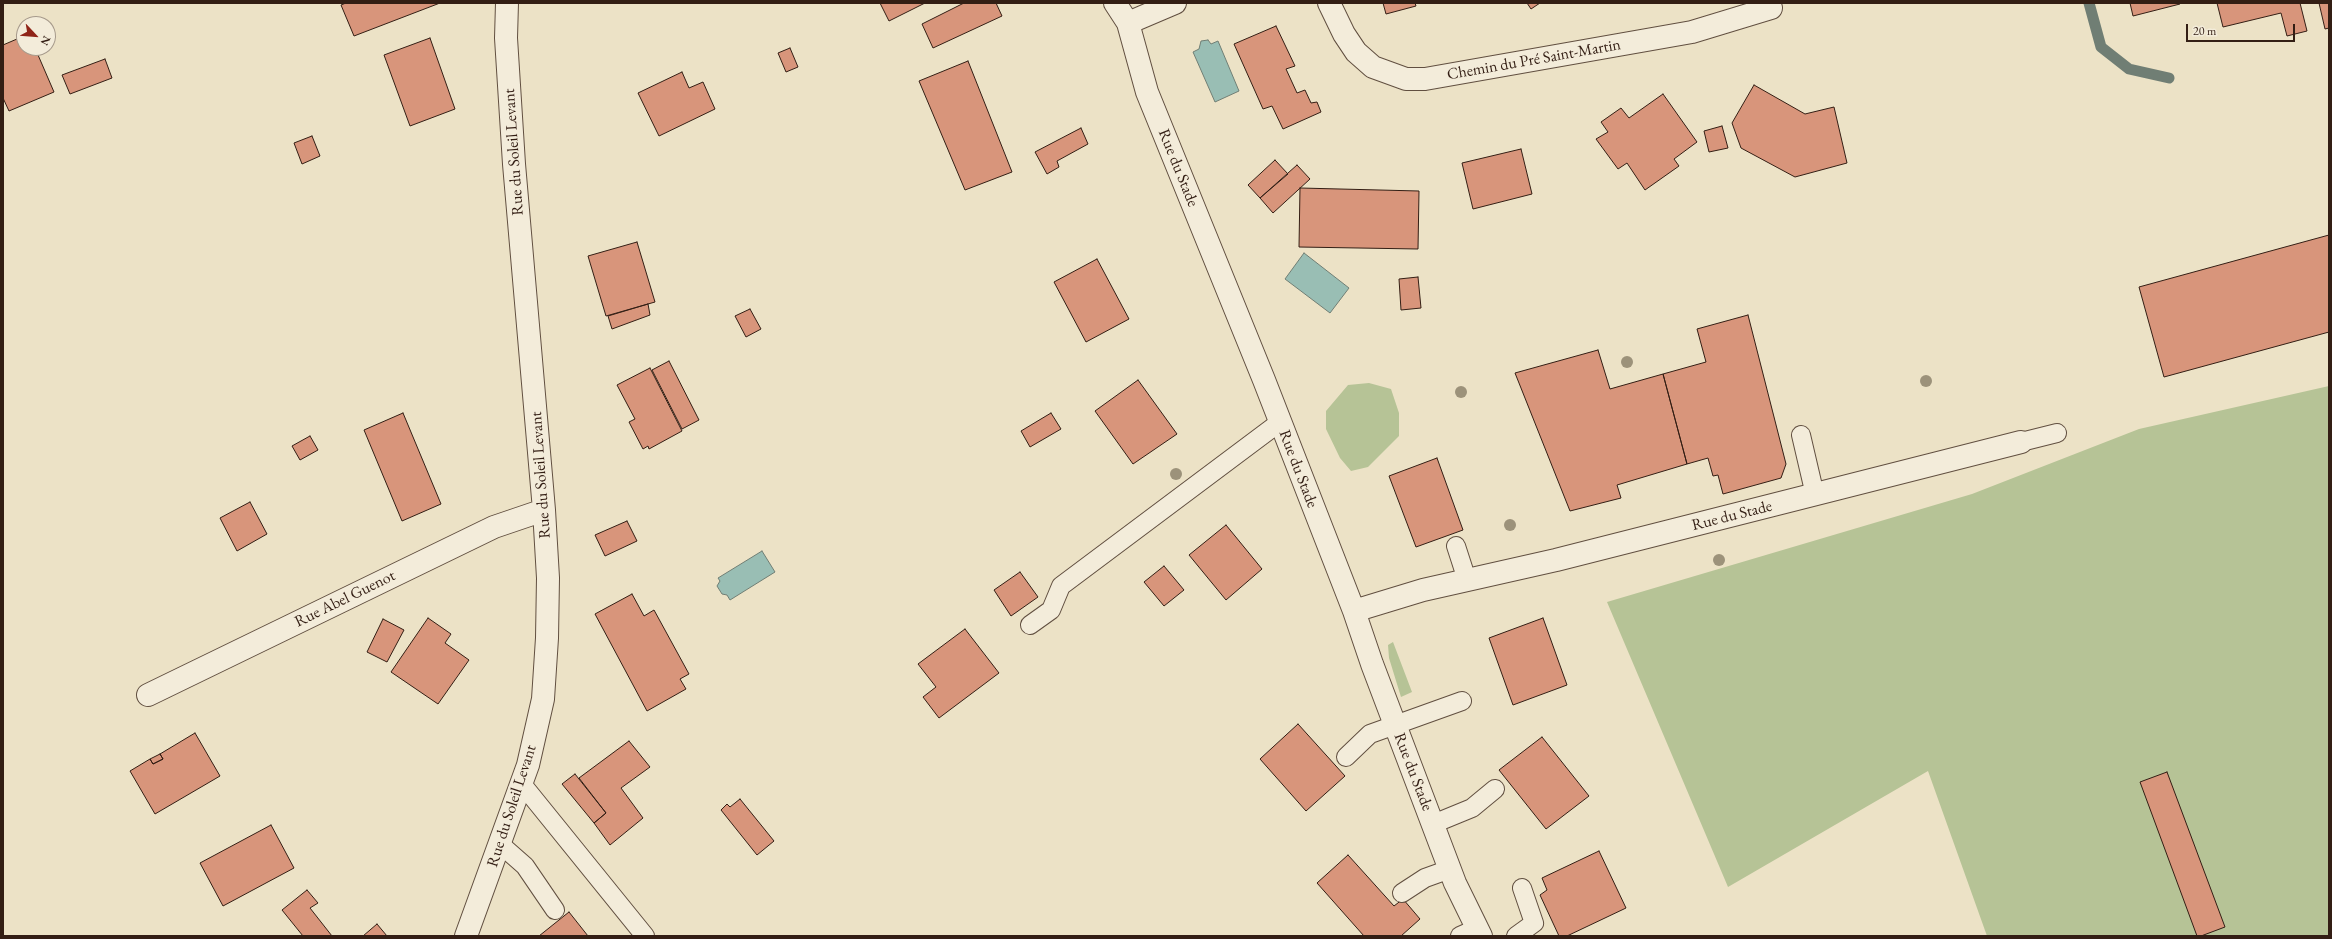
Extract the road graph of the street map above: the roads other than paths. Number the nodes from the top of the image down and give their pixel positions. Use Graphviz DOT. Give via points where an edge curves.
graph roads {
  1 [pos="507,3"];
  2 [pos="1115,3"];
  3 [pos="1175,3"];
  4 [pos="1330,3"];
  5 [pos="1771,8"];
  6 [pos="1128,23"];
  7 [pos="1280,422"];
  8 [pos="2057,433"];
  9 [pos="1800,435"];
  10 [pos="2021,442"];
  11 [pos="1815,495"];
  12 [pos="544,510"];
  13 [pos="1456,546"];
  14 [pos="1467,580"];
  15 [pos="1354,611"];
  16 [pos="1030,625"];
  17 [pos="148,695"];
  18 [pos="1462,701"];
  19 [pos="1394,724"];
  20 [pos="1346,757"];
  21 [pos="522,784"];
  22 [pos="1495,788"];
  23 [pos="1433,824"];
  24 [pos="500,844"];
  25 [pos="1450,869"];
  26 [pos="1522,888"];
  27 [pos="1402,893"];
  28 [pos="556,910"];
  29 [pos="1473,933"];
  30 [pos="466,936"];
  31 [pos="645,936"];
  32 [pos="1516,936"];
  1 -- 12 [label="street, Rue du Soleil Levant" via="506,38 514,164"];
  2 -- 6 [label="street, Rue du Stade"];
  3 -- 6 [label="street"];
  4 -- 5 [label="street, Chemin du Pré Saint-Martin" via="1344,34 1356,52 1373,67 1406,79 1425,79 1692,32"];
  6 -- 7 [label="street, Rue du Stade" via="1147,92"];
  7 -- 15 [label="street, Rue du Stade"];
  7 -- 16 [label="lane" via="1061,586 1051,610"];
  8 -- 10 [label="lane"];
  9 -- 11 [label="lane"];
  10 -- 11 [label="street, Rue du Stade"];
  11 -- 14 [label="street, Rue du Stade"];
  12 -- 17 [label="street, Rue Abel Guenot" via="494,527"];
  12 -- 21 [label="street, Rue du Soleil Levant" via="548,578 543,699"];
  13 -- 14 [label="lane"];
  14 -- 15 [label="street, Rue du Stade"];
  15 -- 19 [label="street, Rue du Stade"];
  18 -- 19 [label="lane"];
  19 -- 20 [label="lane" via="1370,734"];
  19 -- 23 [label="street, Rue du Stade"];
  21 -- 24 [label="street, Rue du Soleil Levant"];
  21 -- 31 [label="lane"];
  22 -- 23 [label="lane" via="1472,808"];
  23 -- 25 [label="street, Rue du Stade"];
  24 -- 28 [label="lane" via="525,866"];
  24 -- 30 [label="street, Rue du Soleil Levant"];
  25 -- 27 [label="lane" via="1425,878"];
  25 -- 29 [label="street, Rue du Stade"];
  26 -- 32 [label="lane" via="1534,922"];
}
